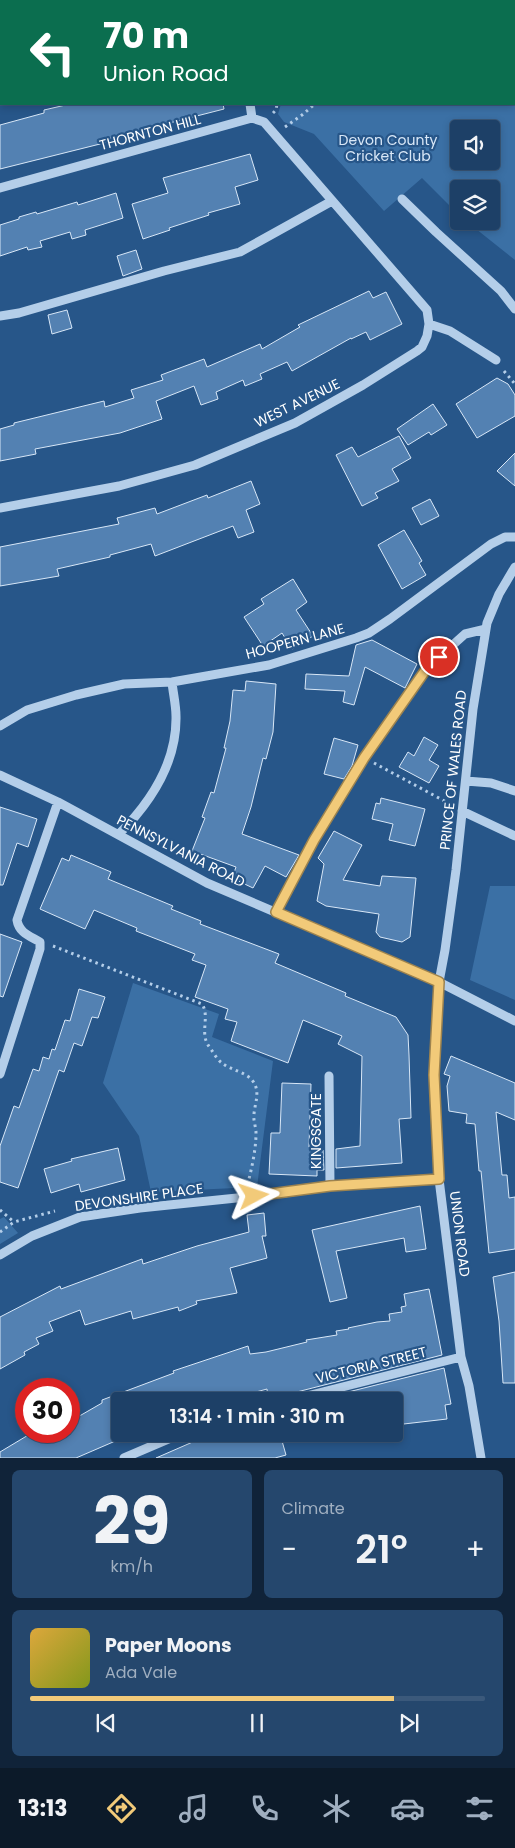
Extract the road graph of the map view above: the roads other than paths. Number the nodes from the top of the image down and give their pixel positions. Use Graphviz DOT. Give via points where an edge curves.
graph roads {
  1 [pos="250,105"];
  2 [pos="252,118"];
  3 [pos="0,188"];
  4 [pos="402,199"];
  5 [pos="332,201"];
  6 [pos="515,309"];
  7 [pos="0,316"];
  8 [pos="429,324"];
  9 [pos="496,360"];
  10 [pos="0,508"];
  11 [pos="515,537"];
  12 [pos="515,567"];
  13 [pos="486,629"];
  14 [pos="172,682"];
  15 [pos="0,726"];
  16 [pos="0,775"];
  17 [pos="466,781"];
  18 [pos="515,791"];
  19 [pos="58,802"];
  20 [pos="462,811"];
  21 [pos="119,834"];
  22 [pos="515,836"];
  23 [pos="276,912"];
  24 [pos="439,982"];
  25 [pos="515,1020"];
  26 [pos="0,1074"];
  27 [pos="329,1076"];
  28 [pos="439,1179"];
  29 [pos="330,1186"];
  30 [pos="0,1256"];
  31 [pos="461,1357"];
  32 [pos="323,1392"];
  33 [pos="161,1442"];
  34 [pos="124,1458"];
  35 [pos="481,1458"];
  1 -- 2 [label="street"];
  2 -- 3 [label="street, THORNTON HILL"];
  2 -- 5 [label="street" via="264,122"];
  4 -- 6 [label="street" via="501,291"];
  5 -- 7 [label="street" via="240,252"];
  5 -- 8 [label="street" via="427,310"];
  8 -- 9 [label="street" via="450,331"];
  8 -- 10 [label="street, WEST AVENUE" via="422,347 363,385 295,422 195,465 119,486"];
  11 -- 14 [label="street, HOOPERN LANE" via="491,544 369,633 269,665"];
  12 -- 13 [label="street, PRINCE OF WALES ROAD" via="499,594"];
  13 -- 17 [label="street, PRINCE OF WALES ROAD" via="473,708"];
  13 -- 23 [label="street" via="465,634 434,660 364,758 314,840"];
  14 -- 15 [label="street, HOOPERN LANE" via="124,684 76,695 27,710"];
  14 -- 21 [label="street" via="176,717 172,750 153,795"];
  16 -- 19 [label="street, PENNSYLVANIA ROAD"];
  17 -- 18 [label="street" via="491,783"];
  17 -- 20 [label="street, PRINCE OF WALES ROAD"];
  19 -- 21 [label="street, PENNSYLVANIA ROAD"];
  19 -- 26 [label="street" via="17,920 23,933 40,942 39,957"];
  20 -- 22 [label="street"];
  20 -- 24 [label="street, PRINCE OF WALES ROAD"];
  21 -- 23 [label="street, PENNSYLVANIA ROAD" via="207,883"];
  23 -- 24 [label="street, PENNSYLVANIA ROAD"];
  24 -- 25 [label="street, PENNSYLVANIA ROAD"];
  24 -- 28 [label="street, UNION ROAD" via="434,1075"];
  27 -- 29 [label="street, KINGSGATE"];
  28 -- 29 [label="street, DEVONSHIRE PLACE"];
  28 -- 31 [label="street, UNION ROAD"];
  29 -- 30 [label="street, DEVONSHIRE PLACE" via="80,1217 32,1236"];
  31 -- 32 [label="street, VICTORIA STREET"];
  31 -- 35 [label="street, UNION ROAD"];
  33 -- 34 [label="street"];
}
